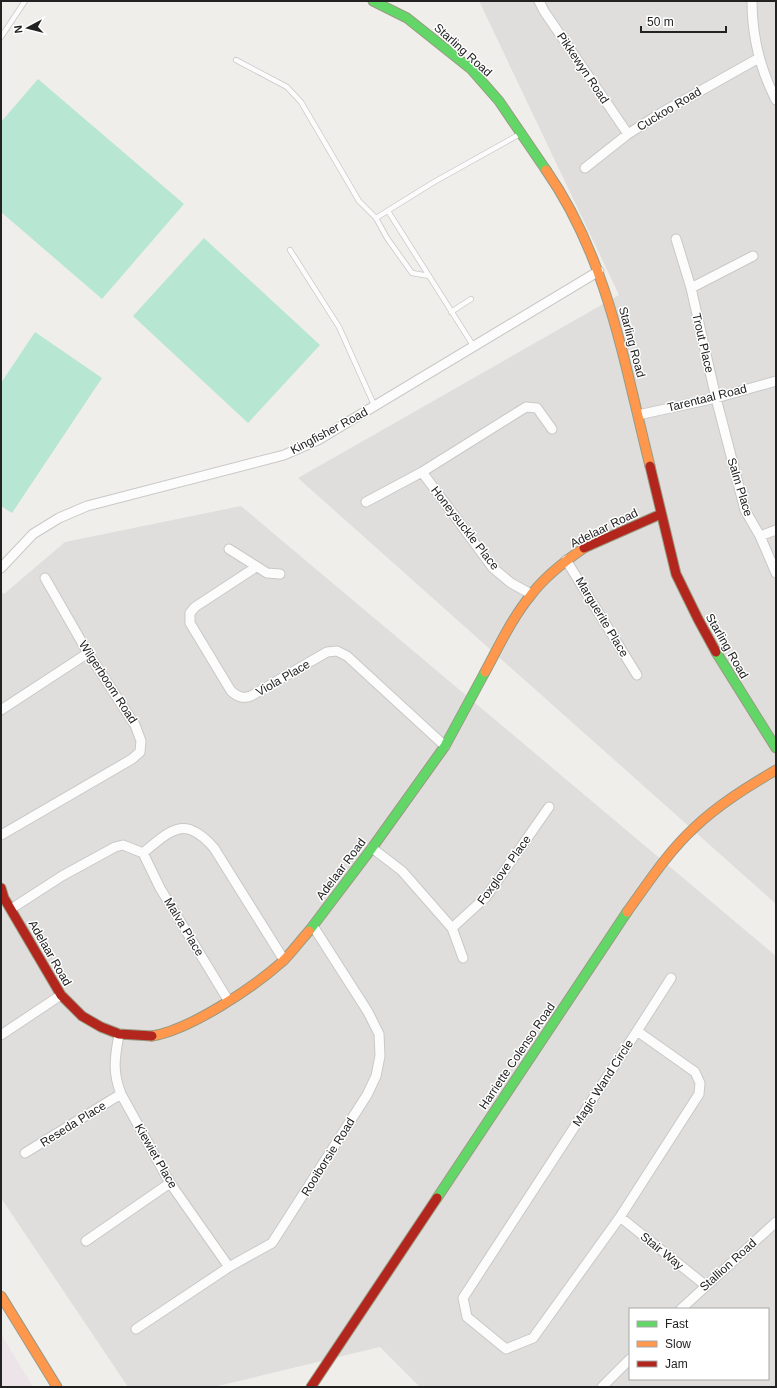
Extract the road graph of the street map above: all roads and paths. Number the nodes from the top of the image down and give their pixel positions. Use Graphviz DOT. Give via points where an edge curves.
graph roads {
  1 [pos="25,1"];
  2 [pos="373,1"];
  3 [pos="539,1"];
  4 [pos="752,1"];
  5 [pos="1,37"];
  6 [pos="759,58"];
  7 [pos="236,60"];
  8 [pos="776,100"];
  9 [pos="521,133"];
  10 [pos="628,134"];
  11 [pos="585,168"];
  12 [pos="388,211"];
  13 [pos="376,218"];
  14 [pos="676,239"];
  15 [pos="290,250"];
  16 [pos="753,256"];
  17 [pos="599,271"];
  18 [pos="429,276"];
  19 [pos="691,288"];
  20 [pos="471,299"];
  21 [pos="451,312"];
  22 [pos="474,347"];
  23 [pos="776,381"];
  24 [pos="716,398"];
  25 [pos="375,407"];
  26 [pos="638,415"];
  27 [pos="552,429"];
  28 [pos="422,472"];
  29 [pos="366,502"];
  30 [pos="661,514"];
  31 [pos="776,530"];
  32 [pos="760,536"];
  33 [pos="230,549"];
  34 [pos="566,560"];
  35 [pos="1,568"];
  36 [pos="256,568"];
  37 [pos="776,573"];
  38 [pos="280,574"];
  39 [pos="45,578"];
  40 [pos="531,594"];
  41 [pos="88,653"];
  42 [pos="637,675"];
  43 [pos="1,710"];
  44 [pos="445,746"];
  45 [pos="776,748"];
  46 [pos="776,770"];
  47 [pos="549,807"];
  48 [pos="1,835"];
  49 [pos="372,848"];
  50 [pos="143,853"];
  51 [pos="1,888"];
  52 [pos="3,899"];
  53 [pos="11,909"];
  54 [pos="313,926"];
  55 [pos="452,928"];
  56 [pos="463,958"];
  57 [pos="284,960"];
  58 [pos="671,978"];
  59 [pos="61,995"];
  60 [pos="228,1000"];
  61 [pos="637,1031"];
  62 [pos="120,1034"];
  63 [pos="1,1036"];
  64 [pos="121,1094"];
  65 [pos="25,1153"];
  66 [pos="170,1183"];
  67 [pos="620,1217"];
  68 [pos="776,1222"];
  69 [pos="86,1241"];
  70 [pos="229,1267"];
  71 [pos="705,1285"];
  72 [pos="1,1296"];
  73 [pos="682,1308"];
  74 [pos="136,1329"];
  75 [pos="629,1360"];
  76 [pos="57,1387"];
  77 [pos="311,1387"];
  78 [pos="602,1387"];
  1 -- 5 [label="lane"];
  2 -- 9 [label="street, Starling Road" via="407,18 471,69 499,101"];
  3 -- 10 [label="street, Pikkewyn Road"];
  4 -- 6 [label="street"];
  6 -- 8 [label="street"];
  6 -- 10 [label="street, Cuckoo Road"];
  7 -- 13 [label="lane" via="292,91 359,201"];
  9 -- 12 [label="lane"];
  9 -- 17 [label="street, Starling Road" via="562,193"];
  10 -- 11 [label="street, Cuckoo Road"];
  12 -- 13 [label="lane"];
  12 -- 18 [label="lane"];
  13 -- 18 [label="lane" via="386,238 412,272"];
  14 -- 19 [label="street, Trout Place"];
  15 -- 25 [label="lane" via="340,327"];
  16 -- 19 [label="street"];
  17 -- 22 [label="street, Kingfisher Road"];
  17 -- 26 [label="street, Starling Road"];
  18 -- 21 [label="lane"];
  19 -- 24 [label="street, Trout Place"];
  20 -- 21 [label="lane"];
  21 -- 22 [label="lane"];
  22 -- 25 [label="street, Kingfisher Road"];
  23 -- 24 [label="street, Tarentaal Road"];
  24 -- 26 [label="street, Tarentaal Road"];
  24 -- 32 [label="street, Salm Place" via="745,510"];
  25 -- 35 [label="street, Kingfisher Road" via="318,440 284,455 87,506 59,518 33,534"];
  26 -- 30 [label="street, Starling Road"];
  27 -- 28 [label="street" via="537,408 526,407"];
  28 -- 29 [label="street"];
  28 -- 40 [label="street, Honeysuckle Place" via="493,568 511,583"];
  30 -- 34 [label="street, Adelaar Road" via="585,548"];
  30 -- 45 [label="street, Starling Road" via="676,574 688,603"];
  31 -- 32 [label="street"];
  32 -- 37 [label="street, Salm Place"];
  33 -- 36 [label="street"];
  34 -- 40 [label="street, Adelaar Road"];
  34 -- 42 [label="street, Marguerite Place"];
  36 -- 38 [label="street" via="270,574"];
  36 -- 44 [label="street, Viola Place" via="195,607 190,617 190,623 231,692 245,698 251,696 327,652 337,651 347,656"];
  39 -- 41 [label="street, Wilgerboom Road"];
  40 -- 44 [label="street, Adelaar Road" via="511,625"];
  41 -- 43 [label="street"];
  41 -- 48 [label="street, Wilgerboom Road" via="135,725 141,741 140,752"];
  44 -- 49 [label="street, Adelaar Road"];
  46 -- 77 [label="street, Harriette Colenso Road" via="704,818 660,868 623,918"];
  47 -- 55 [label="street, Foxglove Place" via="486,897"];
  49 -- 54 [label="street, Adelaar Road"];
  49 -- 55 [label="street" via="402,871"];
  50 -- 53 [label="street" via="123,845 115,847 62,876"];
  50 -- 57 [label="street" via="176,829 199,832 214,848"];
  50 -- 60 [label="street, Malva Place" via="160,888"];
  51 -- 52 [label="street, Adelaar Road"];
  52 -- 53 [label="street, Adelaar Road"];
  53 -- 59 [label="street, Adelaar Road"];
  54 -- 57 [label="street, Adelaar Road"];
  54 -- 70 [label="street, Rooiborsie Road" via="368,1012 379,1034 380,1056 376,1076 367,1095 280,1234 262,1250"];
  55 -- 56 [label="street"];
  57 -- 60 [label="street, Adelaar Road" via="253,986"];
  58 -- 61 [label="street"];
  59 -- 62 [label="street, Adelaar Road" via="82,1016"];
  59 -- 63 [label="street"];
  60 -- 62 [label="street, Adelaar Road" via="167,1034 148,1037"];
  61 -- 67 [label="street, Magic Wand Circle" via="695,1072 700,1083 699,1094"];
  61 -- 67 [label="street, Magic Wand Circle" via="463,1298 468,1317 506,1349 534,1338"];
  62 -- 64 [label="street, Kiewiet Place" via="114,1061 115,1080"];
  64 -- 65 [label="street, Reseda Place"];
  64 -- 66 [label="street, Kiewiet Place"];
  66 -- 69 [label="street"];
  66 -- 70 [label="street, Kiewiet Place"];
  67 -- 71 [label="street, Stair Way"];
  68 -- 71 [label="street, Stallion Road"];
  70 -- 74 [label="street, Rooiborsie Road"];
  71 -- 73 [label="street, Stallion Road"];
  72 -- 76 [label="street"];
  75 -- 78 [label="street"];
}
